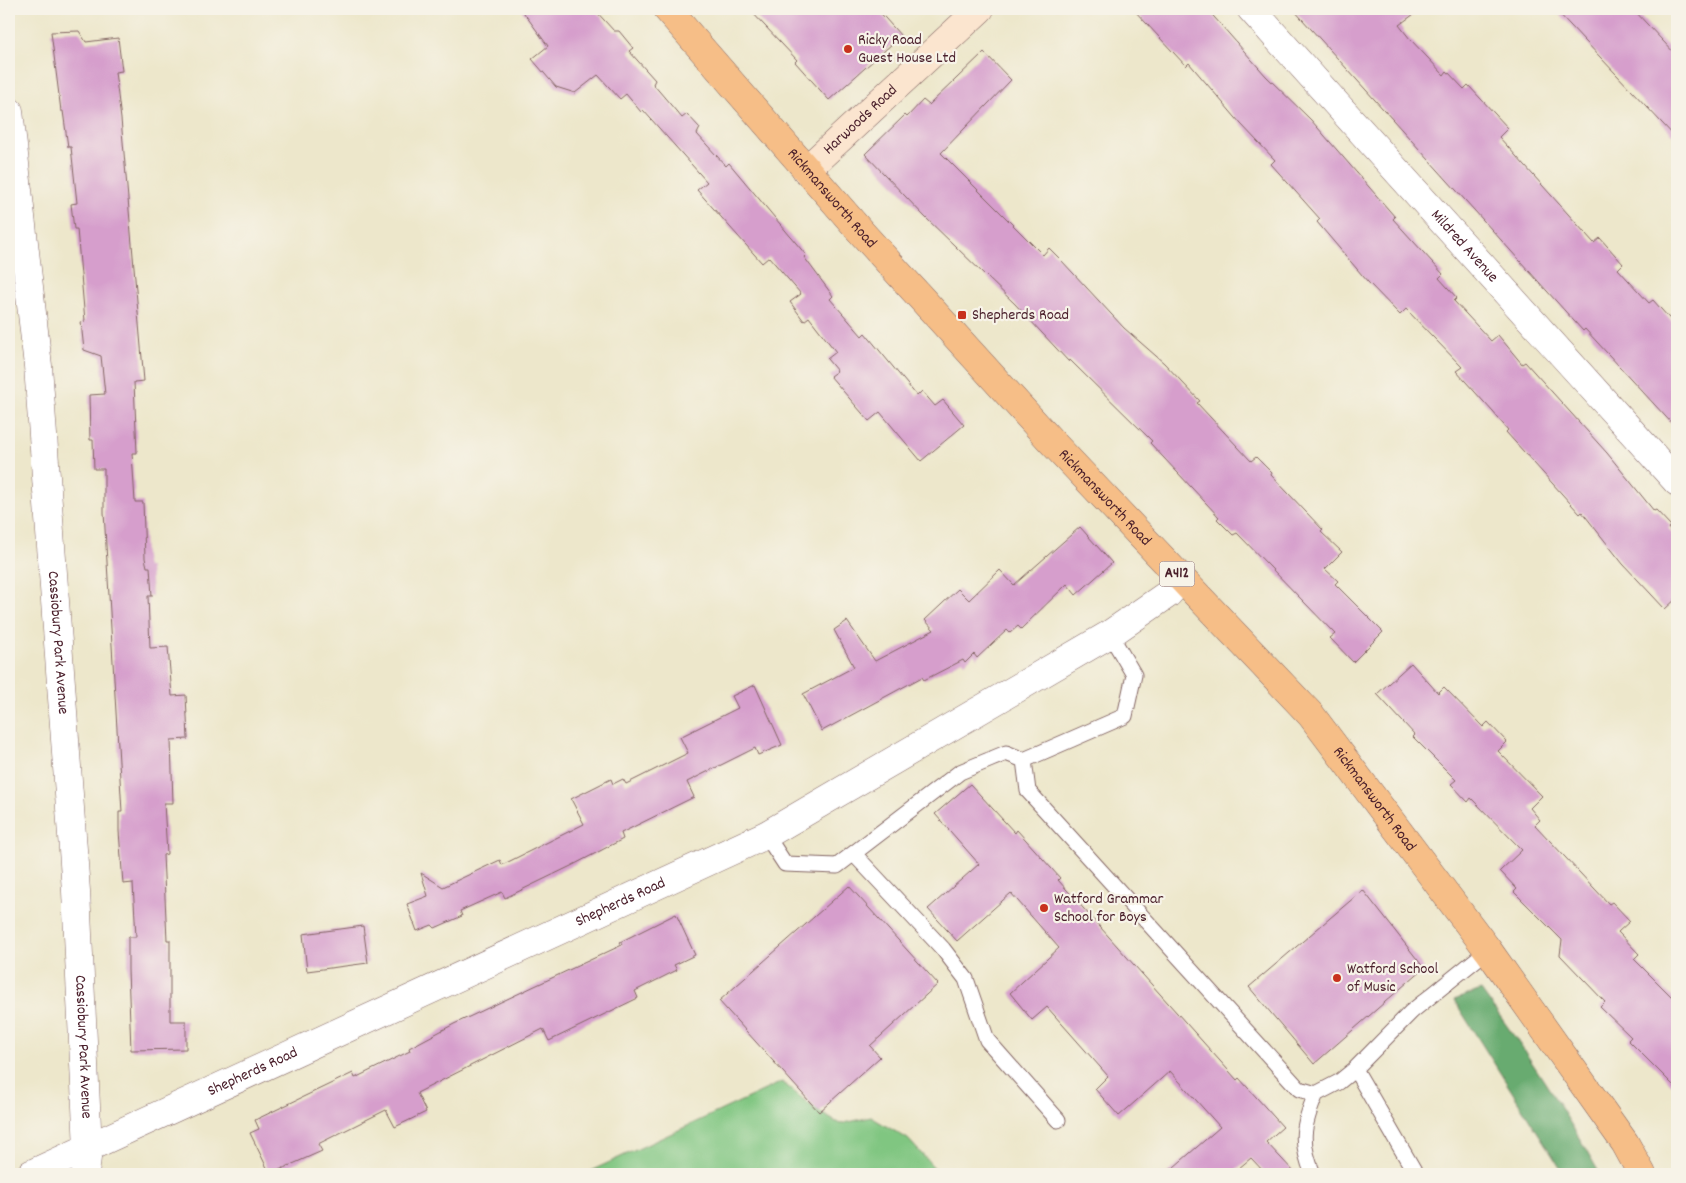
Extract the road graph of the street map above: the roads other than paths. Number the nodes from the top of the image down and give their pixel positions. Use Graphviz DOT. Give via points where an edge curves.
graph roads {
  1 [pos="667,9"];
  2 [pos="980,9"];
  3 [pos="1251,9"];
  4 [pos="9,111"];
  5 [pos="806,170"];
  6 [pos="1677,482"];
  7 [pos="1182,579"];
  8 [pos="1110,634"];
  9 [pos="1024,760"];
  10 [pos="766,835"];
  11 [pos="854,854"];
  12 [pos="1488,950"];
  13 [pos="1355,1069"];
  14 [pos="1316,1094"];
  15 [pos="1058,1120"];
  16 [pos="87,1162"];
  17 [pos="31,1174"];
  18 [pos="1313,1174"];
  19 [pos="1416,1174"];
  20 [pos="1642,1174"];
  1 -- 5 [label="main road, Rickmansworth Road / A412"];
  2 -- 5 [label="street, Harwoods Road"];
  3 -- 6 [label="street, Mildred Avenue"];
  4 -- 16 [label="street, Cassiobury Park Avenue" via="38,366 76,891"];
  5 -- 7 [label="main road, Rickmansworth Road / A412" via="1051,442"];
  7 -- 8 [label="street, Shepherds Road" via="1168,594"];
  7 -- 12 [label="main road, Rickmansworth Road / A412" via="1311,715"];
  8 -- 9 [label="lane" via="1134,675 1125,716"];
  8 -- 10 [label="street, Shepherds Road"];
  9 -- 11 [label="lane" via="1006,753 960,772"];
  9 -- 14 [label="lane" via="1028,791 1299,1089"];
  10 -- 11 [label="lane" via="784,864 837,866"];
  10 -- 16 [label="street, Shepherds Road"];
  11 -- 15 [label="lane" via="943,949 966,979 987,1040"];
  12 -- 13 [label="lane" via="1411,1012"];
  12 -- 20 [label="main road, Rickmansworth Road / A412" via="1625,1143"];
  13 -- 14 [label="lane"];
  13 -- 19 [label="lane"];
  14 -- 18 [label="lane" via="1304,1123 1305,1148"];
  16 -- 17 [label="street, Shepherds Road"];
}
